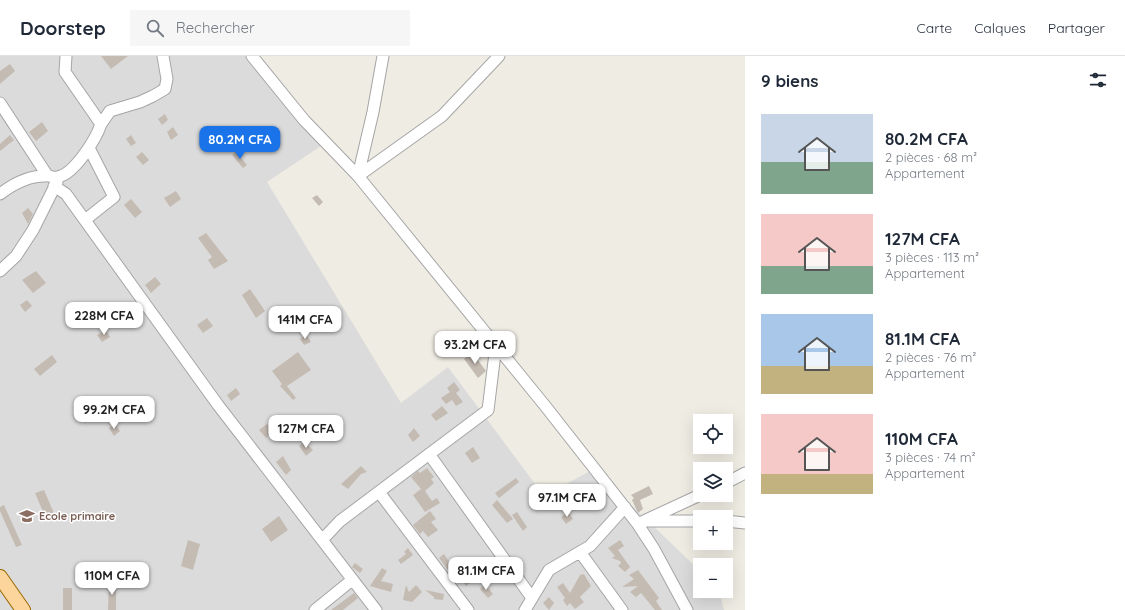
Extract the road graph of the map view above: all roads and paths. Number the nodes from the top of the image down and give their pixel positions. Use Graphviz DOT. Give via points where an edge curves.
graph roads {
  1 [pos="66,56"];
  2 [pos="163,56"];
  3 [pos="252,56"];
  4 [pos="383,56"];
  5 [pos="499,56"];
  6 [pos="1,107"];
  7 [pos="101,124"];
  8 [pos="89,148"];
  9 [pos="47,175"];
  10 [pos="62,176"];
  11 [pos="358,176"];
  12 [pos="54,186"];
  13 [pos="0,194"];
  14 [pos="85,220"];
  15 [pos="0,271"];
  16 [pos="496,345"];
  17 [pos="429,454"];
  18 [pos="745,473"];
  19 [pos="733,479"];
  20 [pos="379,492"];
  21 [pos="693,498"];
  22 [pos="625,507"];
  23 [pos="693,521"];
  24 [pos="641,522"];
  25 [pos="733,522"];
  26 [pos="745,523"];
  27 [pos="322,540"];
  28 [pos="580,552"];
  29 [pos="0,577"];
  30 [pos="352,580"];
  31 [pos="529,606"];
  32 [pos="23,610"];
  33 [pos="315,610"];
  34 [pos="376,610"];
  35 [pos="468,610"];
  36 [pos="622,610"];
  37 [pos="687,610"];
  1 -- 7 [label="street" via="66,72"];
  2 -- 7 [label="street" via="167,80 164,89 153,96 110,111"];
  3 -- 11 [label="street" via="304,120"];
  4 -- 11 [label="street"];
  5 -- 11 [label="street" via="442,116"];
  6 -- 9 [label="street"];
  7 -- 8 [label="street"];
  8 -- 10 [label="street"];
  8 -- 14 [label="street" via="114,197"];
  9 -- 10 [label="street"];
  9 -- 13 [label="street" via="21,181"];
  10 -- 12 [label="street"];
  11 -- 16 [label="street"];
  12 -- 14 [label="street" via="66,194"];
  12 -- 15 [label="street" via="33,230 16,256"];
  14 -- 27 [label="street" via="218,405"];
  16 -- 17 [label="street" via="488,410"];
  16 -- 22 [label="street"];
  17 -- 20 [label="street"];
  17 -- 31 [label="street"];
  18 -- 19 [label="street"];
  20 -- 27 [label="street" via="340,521"];
  20 -- 35 [label="street"];
  21 -- 24 [label="street"];
  22 -- 24 [label="street"];
  22 -- 28 [label="street" via="590,546"];
  23 -- 24 [label="street"];
  24 -- 37 [label="street"];
  25 -- 26 [label="street"];
  27 -- 30 [label="street"];
  28 -- 31 [label="street" via="549,570"];
  28 -- 36 [label="street"];
  29 -- 32 [label="main road"];
  30 -- 33 [label="street"];
  30 -- 34 [label="street"];
}
